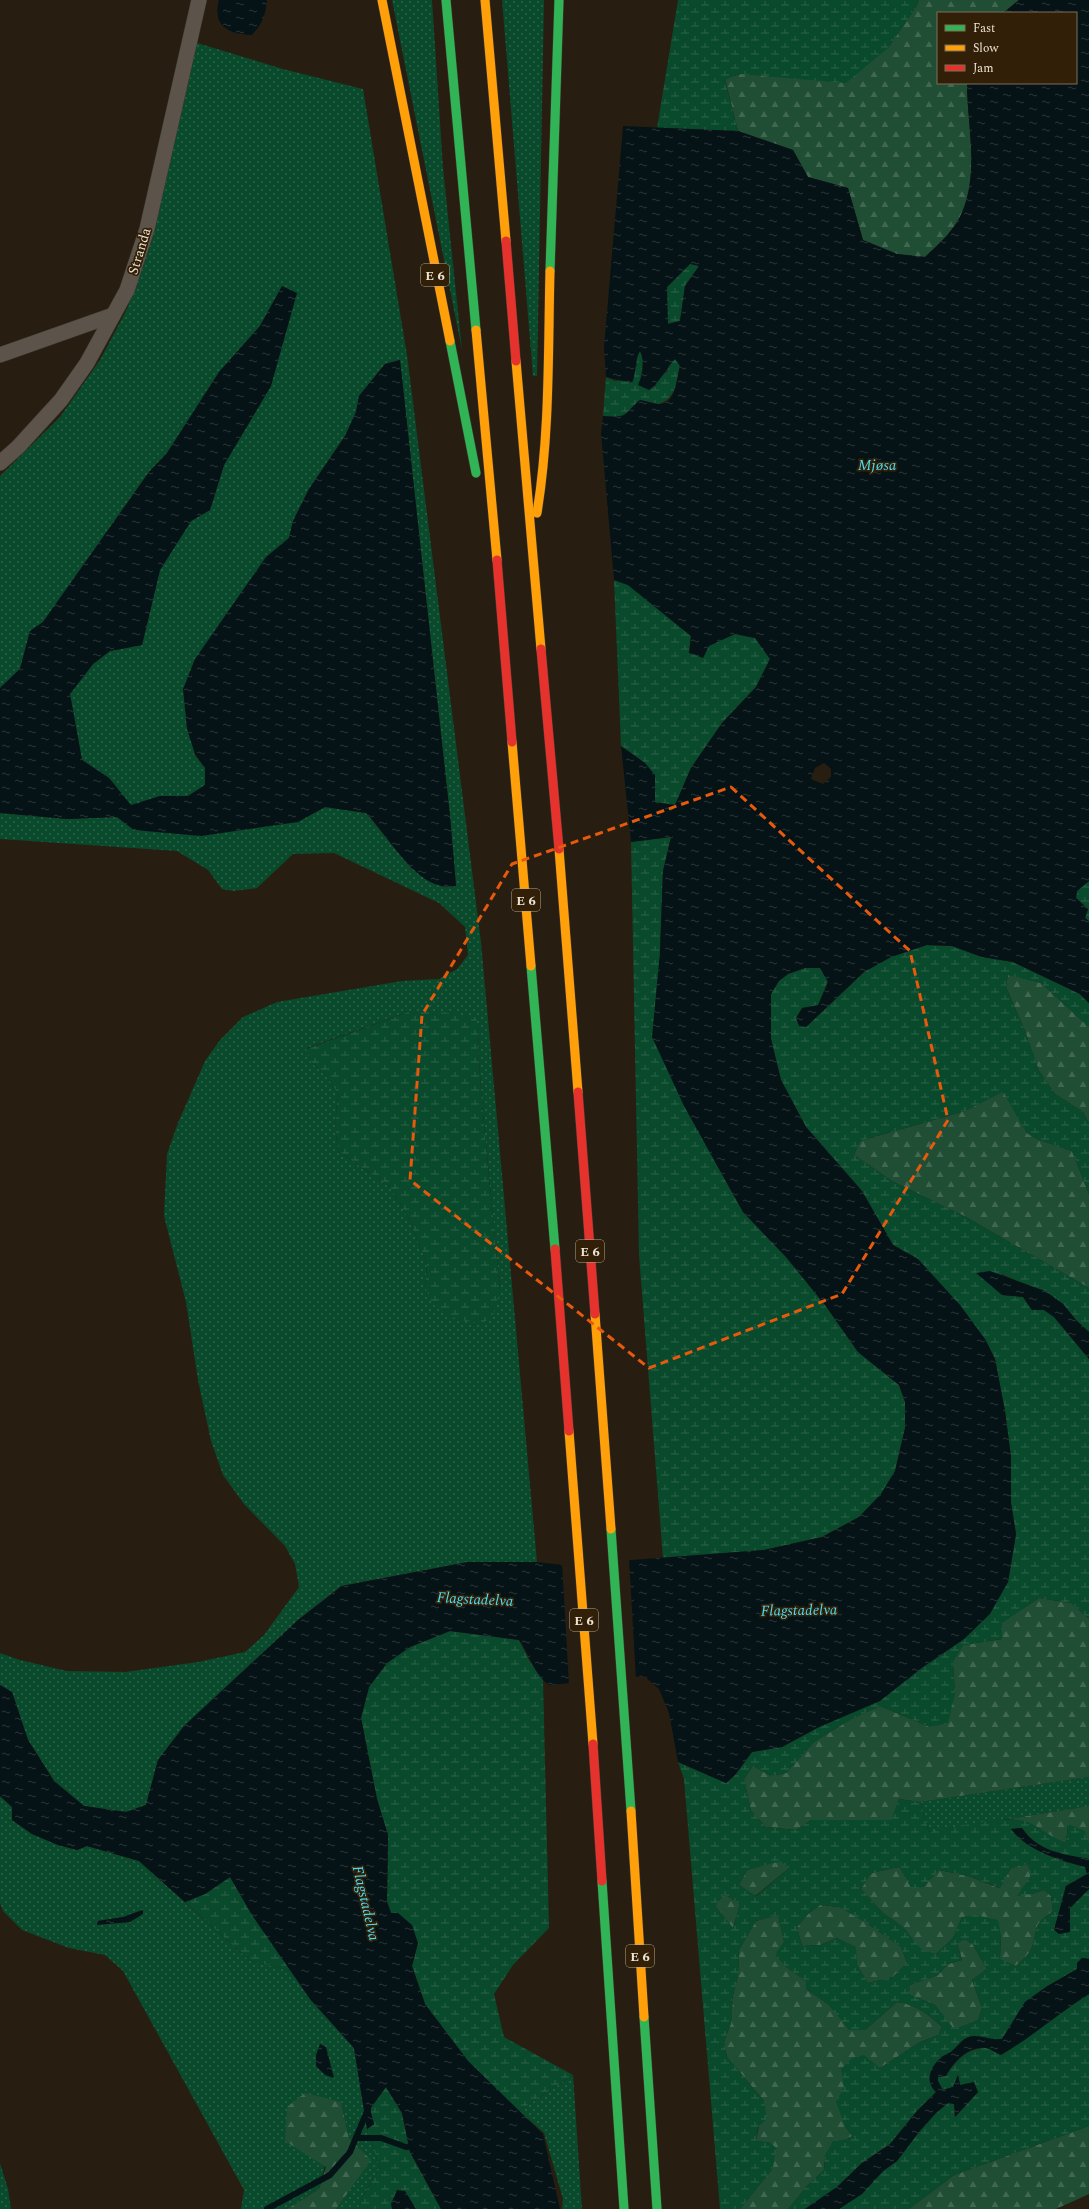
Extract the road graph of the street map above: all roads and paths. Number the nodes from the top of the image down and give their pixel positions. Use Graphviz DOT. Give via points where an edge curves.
graph roads {
  1 [pos="199,0"];
  2 [pos="382,0"];
  3 [pos="446,0"];
  4 [pos="485,0"];
  5 [pos="559,0"];
  6 [pos="113,315"];
  7 [pos="0,354"];
  8 [pos="0,463"];
  9 [pos="478,481"];
  10 [pos="483,504"];
  11 [pos="532,546"];
  12 [pos="496,548"];
  13 [pos="624,2209"];
  14 [pos="657,2209"];
  1 -- 6 [label="street, Stranda" via="147,229 127,290"];
  2 -- 9 [label="highway, E 6"];
  3 -- 12 [label="highway, E 6"];
  4 -- 11 [label="highway, E 6"];
  5 -- 11 [label="highway, E 6" via="545,431 542,482"];
  6 -- 7 [label="street"];
  6 -- 8 [label="street, Stranda" via="87,363 61,400"];
  10 -- 12 [label="highway, E 6"];
  11 -- 14 [label="highway, E 6" via="569,970 624,1704"];
  12 -- 13 [label="highway, E 6" via="578,1534"];
}
